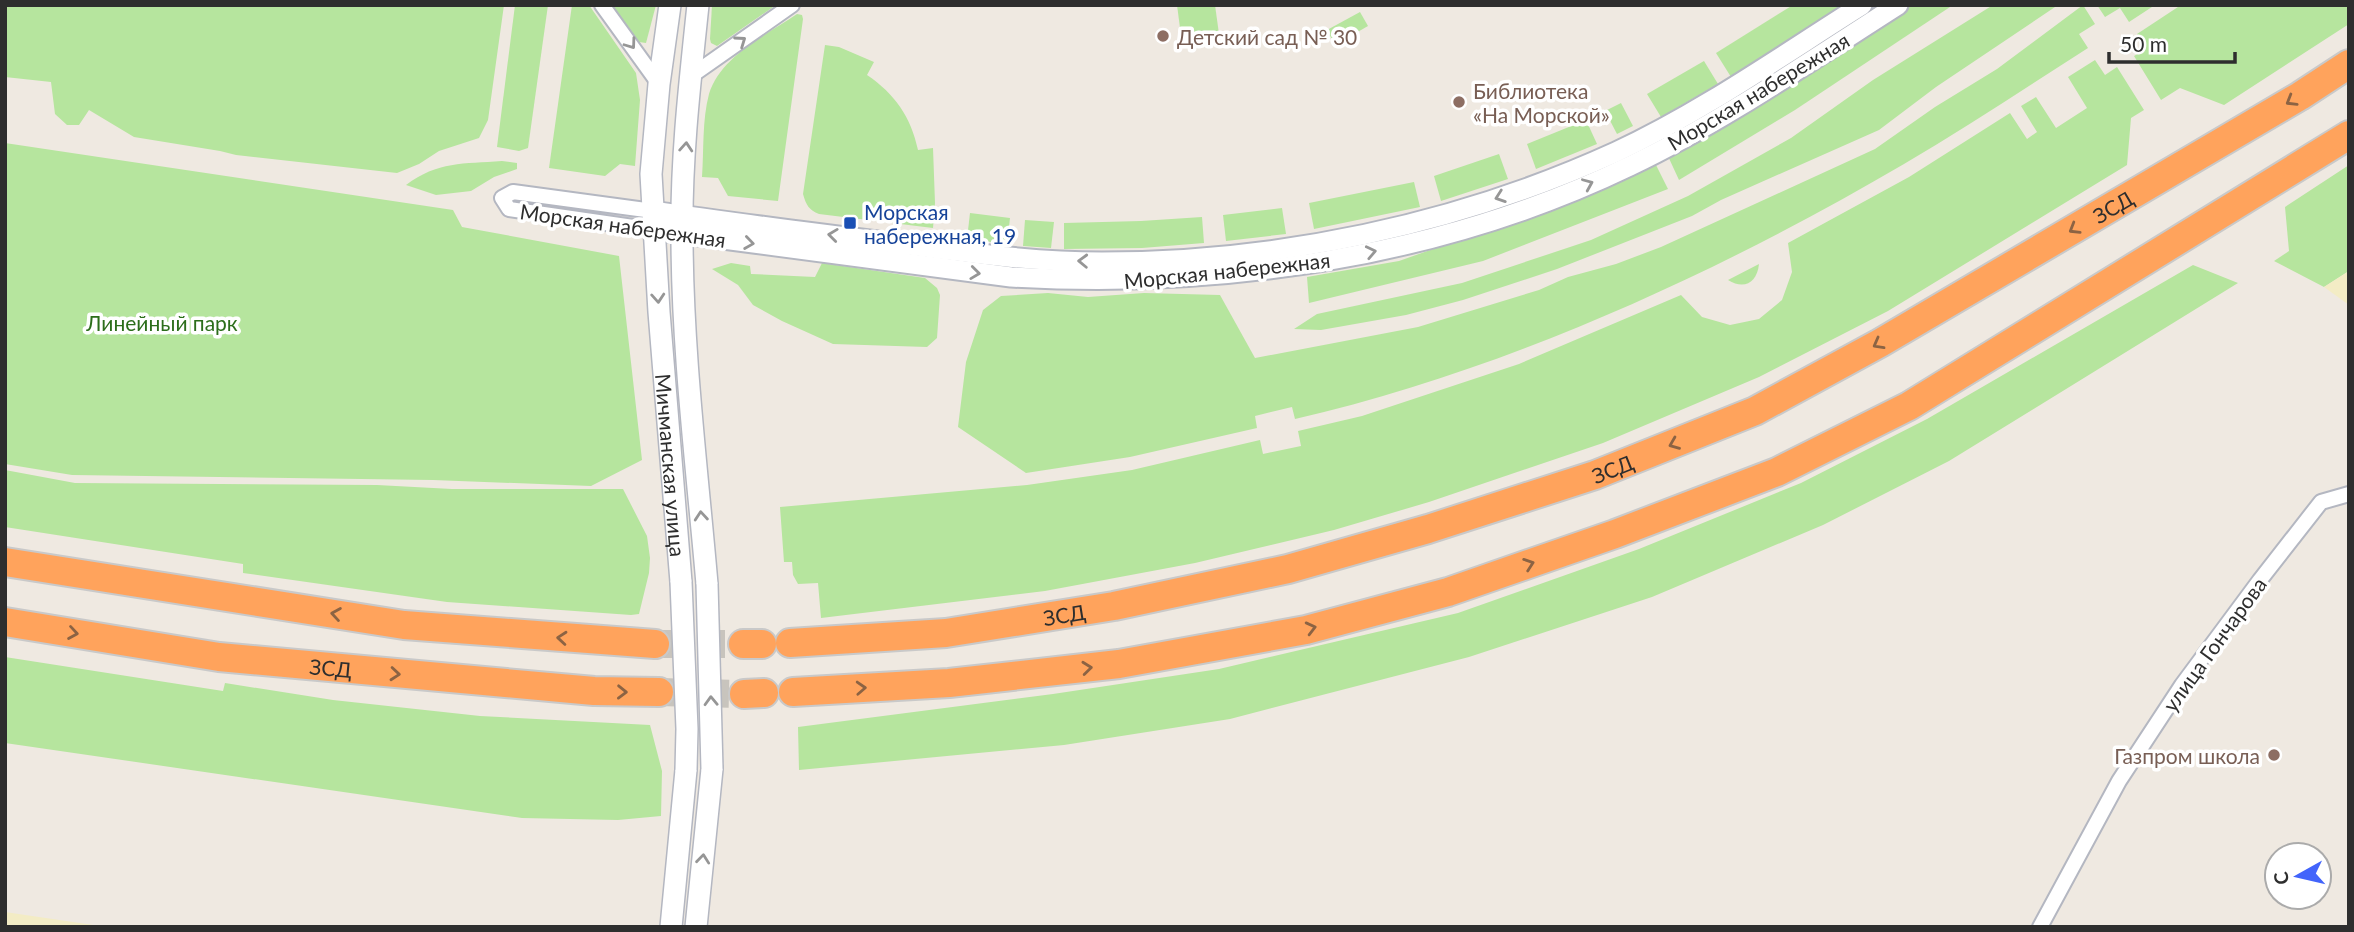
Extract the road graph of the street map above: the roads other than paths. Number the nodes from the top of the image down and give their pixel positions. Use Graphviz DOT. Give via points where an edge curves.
graph roads {
  1 [pos="602,5"];
  2 [pos="670,5"];
  3 [pos="698,5"];
  4 [pos="792,5"];
  5 [pos="1862,5"];
  6 [pos="1898,5"];
  7 [pos="2349,64"];
  8 [pos="691,76"];
  9 [pos="659,84"];
  10 [pos="2349,135"];
  11 [pos="653,220"];
  12 [pos="682,224"];
  13 [pos="2349,494"];
  14 [pos="5,562"];
  15 [pos="5,622"];
  16 [pos="790,643"];
  17 [pos="655,644"];
  18 [pos="659,692"];
  19 [pos="793,692"];
  20 [pos="671,927"];
  21 [pos="696,927"];
  22 [pos="2040,927"];
  1 -- 9 [label="street, one-way"];
  2 -- 9 [label="main road, Мичманская улица"];
  3 -- 8 [label="main road, Мичманская улица"];
  8 -- 4 [label="street, one-way"];
  5 -- 12 [label="street, Морская набережная, one-way" via="1690,113 1617,151 1475,205 1347,238 1185,258 1058,261"];
  12 -- 6 [label="street, Морская набережная, one-way" via="1012,277 1056,280 1182,278 1328,261 1450,233 1620,171 1700,129"];
  7 -- 16 [label="highway, ЗСД, one-way" via="1869,349 1755,411 1595,475 1288,569 1114,606 946,633"];
  12 -- 8 [label="main road, Мичманская улица, one-way"];
  9 -- 11 [label="main road, Мичманская улица" via="651,174"];
  19 -- 10 [label="highway, one-way" via="1106,666 1306,630 1448,592 1615,534 1777,472 1909,406"];
  11 -- 11 [label="street, Морская набережная" via="513,192 502,198 509,209"];
  11 -- 12 [label="street, Морская набережная"];
  11 -- 20 [label="main road, Мичманская улица, one-way, bridge" via="681,582 687,729"];
  21 -- 12 [label="main road, Мичманская улица, one-way, bridge" via="712,769 707,584 684,312"];
  13 -- 22 [label="street, улица Гончарова" via="2320,502 2182,685 2119,781"];
  17 -- 14 [label="highway, one-way" via="404,625"];
  15 -- 18 [label="highway, ЗСД, one-way" via="219,657 580,690"];
}
